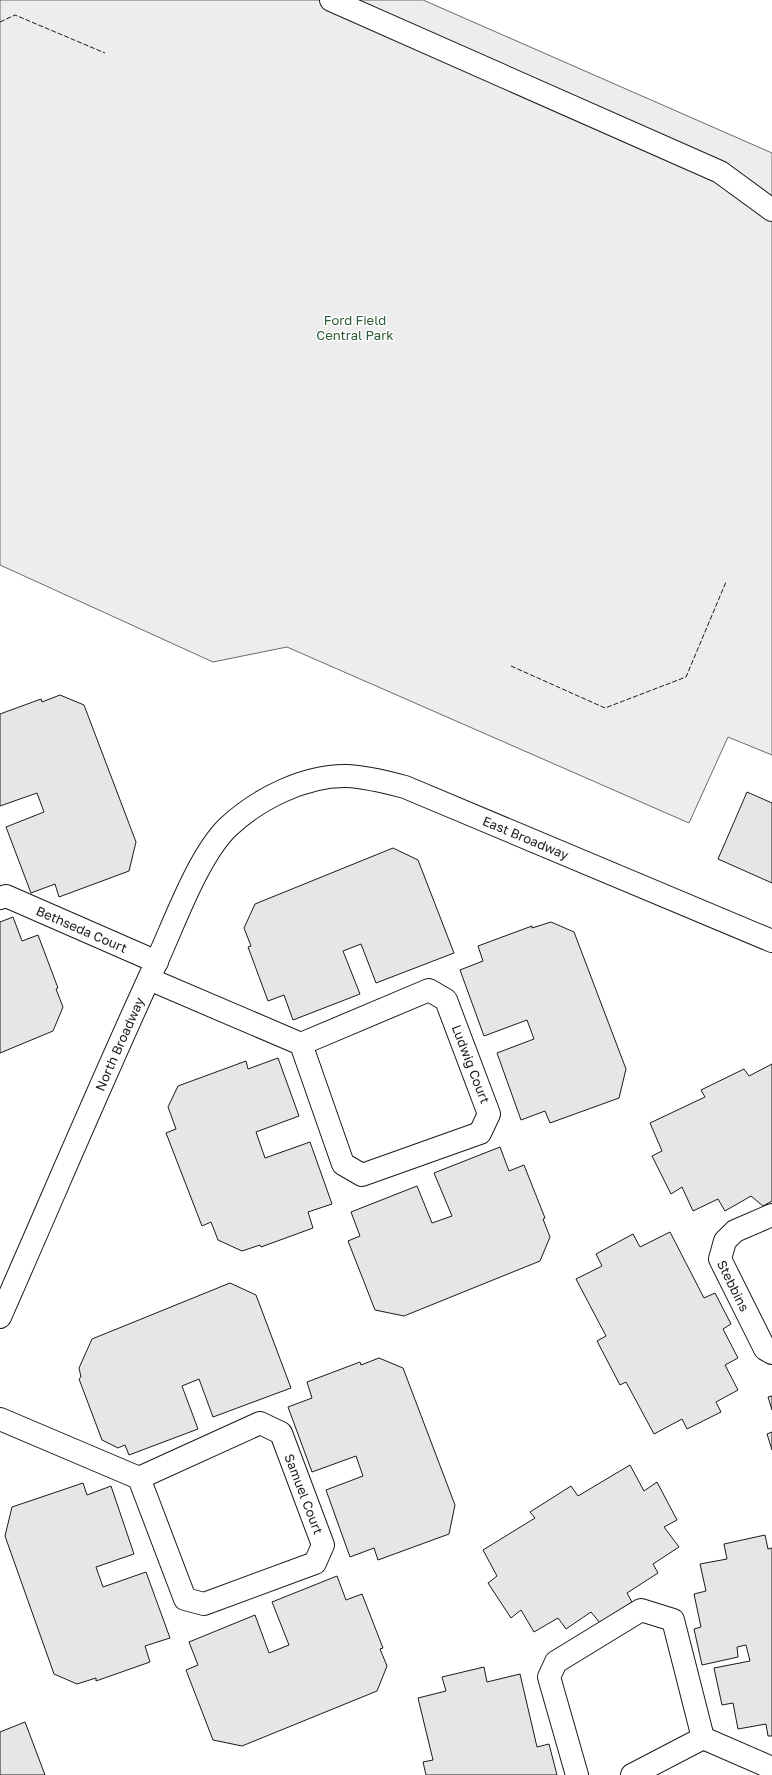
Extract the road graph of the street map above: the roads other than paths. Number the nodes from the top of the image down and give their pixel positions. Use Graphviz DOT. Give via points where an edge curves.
graph roads {
  1 [pos="331,0"];
  2 [pos="772,210"];
  3 [pos="274,796"];
  4 [pos="2,892"];
  5 [pos="772,941"];
  6 [pos="153,970"];
  7 [pos="301,1044"];
  8 [pos="772,1215"];
  9 [pos="0,1317"];
  10 [pos="772,1353"];
  11 [pos="0,1419"];
  12 [pos="139,1478"];
  13 [pos="702,1738"];
  14 [pos="772,1768"];
  15 [pos="577,1775"];
  16 [pos="632,1775"];
  1 -- 2 [label="street" via="720,172"];
  3 -- 5 [label="street, East Broadway" via="308,782 346,776 405,787"];
  3 -- 6 [label="street, North Broadway" via="227,828 213,846 197,874"];
  4 -- 6 [label="street, Bethseda Court"];
  6 -- 7 [label="street"];
  6 -- 9 [label="street, North Broadway"];
  7 -- 7 [label="street, Ludwig Court" via="343,1164 362,1175 480,1133 489,1114 446,1000 429,990"];
  8 -- 10 [label="street, Stebbins" via="735,1231 725,1241 720,1259 765,1348"];
  11 -- 12 [label="street"];
  12 -- 12 [label="street, Samuel Court" via="185,1599 204,1604 315,1563 323,1544 281,1433 260,1423"];
  13 -- 14 [label="street"];
  13 -- 15 [label="street" via="673,1620 641,1610 556,1662 549,1677"];
  13 -- 16 [label="street"];
}
